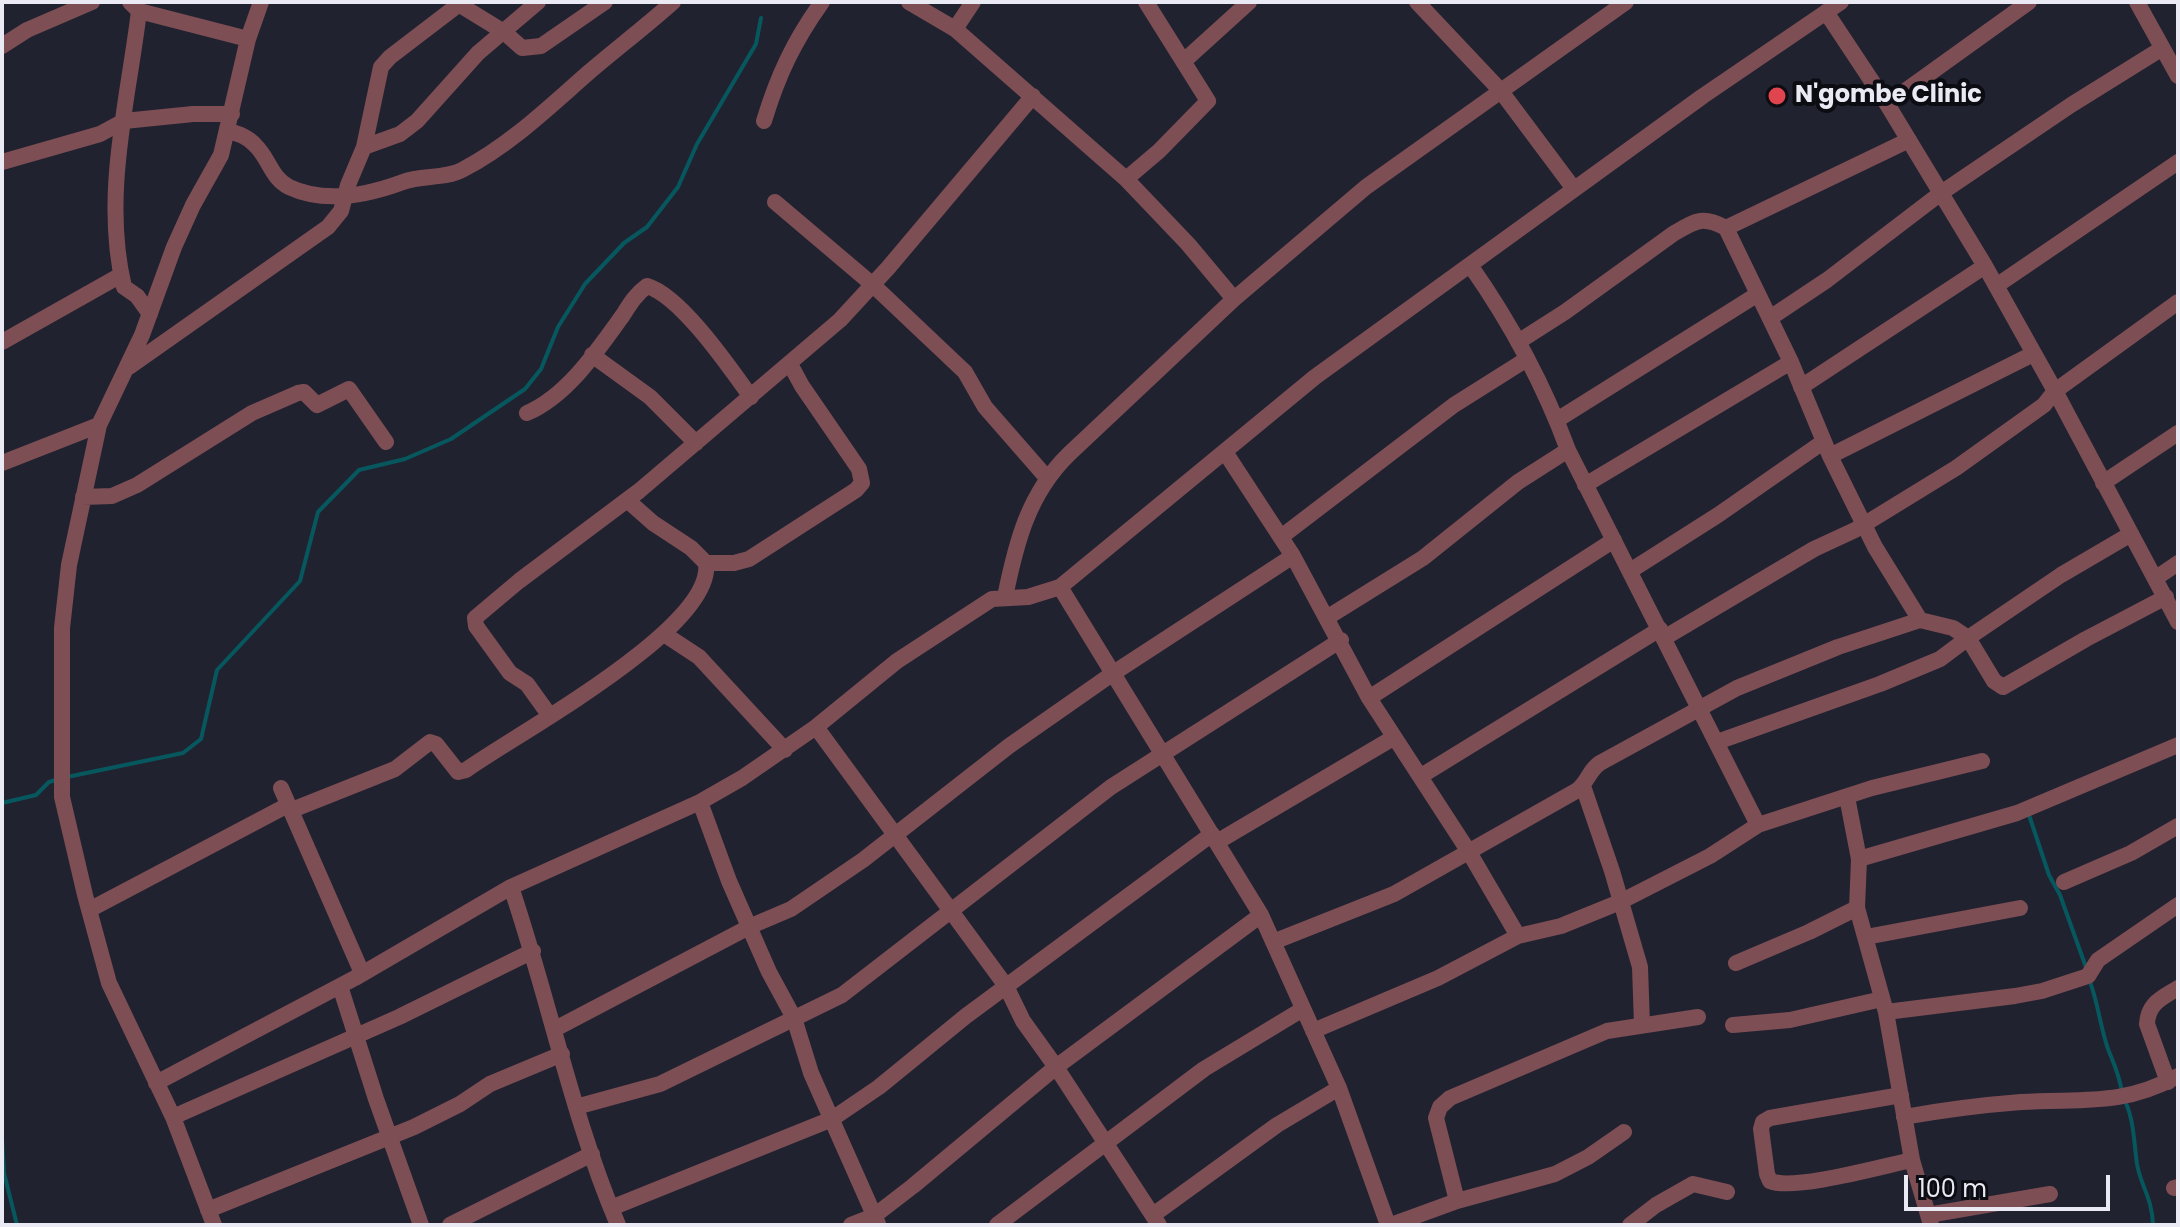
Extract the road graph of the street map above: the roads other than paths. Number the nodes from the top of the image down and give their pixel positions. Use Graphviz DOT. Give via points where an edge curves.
graph roads {
  1 [pos="92,2"];
  2 [pos="261,2"];
  3 [pos="538,2"];
  4 [pos="673,2"];
  5 [pos="822,2"];
  6 [pos="909,2"];
  7 [pos="973,2"];
  8 [pos="1146,2"];
  9 [pos="1249,2"];
  10 [pos="1417,2"];
  11 [pos="1626,2"];
  12 [pos="1841,2"];
  13 [pos="2029,2"];
  14 [pos="2137,2"];
  15 [pos="461,3"];
  16 [pos="600,3"];
  17 [pos="134,6"];
  18 [pos="1826,12"];
  19 [pos="955,29"];
  20 [pos="504,32"];
  21 [pos="248,39"];
  22 [pos="2,46"];
  23 [pos="2161,49"];
  24 [pos="1184,61"];
  25 [pos="2178,76"];
  26 [pos="1500,90"];
  27 [pos="1033,96"];
  28 [pos="1887,104"];
  29 [pos="124,121"];
  30 [pos="764,121"];
  31 [pos="230,122"];
  32 [pos="1909,140"];
  33 [pos="364,147"];
  34 [pos="2,162"];
  35 [pos="2178,162"];
  36 [pos="1126,179"];
  37 [pos="1574,189"];
  38 [pos="1941,193"];
  39 [pos="345,196"];
  40 [pos="775,202"];
  41 [pos="1726,228"];
  42 [pos="1470,265"];
  43 [pos="1985,266"];
  44 [pos="121,275"];
  45 [pos="873,285"];
  46 [pos="1996,286"];
  47 [pos="1758,294"];
  48 [pos="1234,299"];
  49 [pos="2178,302"];
  50 [pos="150,314"];
  51 [pos="1770,318"];
  52 [pos="2,342"];
  53 [pos="1518,342"];
  54 [pos="2033,354"];
  55 [pos="592,355"];
  56 [pos="1527,359"];
  57 [pos="1791,362"];
  58 [pos="790,364"];
  59 [pos="126,369"];
  60 [pos="1801,387"];
  61 [pos="2055,391"];
  62 [pos="751,397"];
  63 [pos="527,413"];
  64 [pos="1557,420"];
  65 [pos="99,425"];
  66 [pos="2178,433"];
  67 [pos="386,442"];
  68 [pos="696,443"];
  69 [pos="1826,449"];
  70 [pos="1568,450"];
  71 [pos="1225,452"];
  72 [pos="2,463"];
  73 [pos="1047,478"];
  74 [pos="2103,483"];
  75 [pos="1585,485"];
  76 [pos="83,497"];
  77 [pos="627,500"];
  78 [pos="1863,523"];
  79 [pos="2131,534"];
  80 [pos="1281,537"];
  81 [pos="1614,540"];
  82 [pos="1293,556"];
  83 [pos="706,563"];
  84 [pos="2178,563"];
  85 [pos="1630,571"];
  86 [pos="2156,578"];
  87 [pos="1060,587"];
  88 [pos="1005,597"];
  89 [pos="2166,597"];
  90 [pos="1328,617"];
  91 [pos="1920,620"];
  92 [pos="2178,622"];
  93 [pos="664,634"];
  94 [pos="1662,634"];
  95 [pos="1968,638"];
  96 [pos="1341,640"];
  97 [pos="1112,674"];
  98 [pos="1369,698"];
  99 [pos="1700,706"];
  100 [pos="550,716"];
  101 [pos="816,727"];
  102 [pos="1393,738"];
  103 [pos="1717,742"];
  104 [pos="2178,745"];
  105 [pos="785,750"];
  106 [pos="1163,753"];
  107 [pos="1982,761"];
  108 [pos="1421,776"];
  109 [pos="1583,786"];
  110 [pos="281,788"];
  111 [pos="1847,797"];
  112 [pos="700,802"];
  113 [pos="290,807"];
  114 [pos="1758,825"];
  115 [pos="2178,826"];
  116 [pos="893,835"];
  117 [pos="1214,838"];
  118 [pos="1469,852"];
  119 [pos="1859,859"];
  120 [pos="2064,882"];
  121 [pos="511,887"];
  122 [pos="1620,902"];
  123 [pos="2178,905"];
  124 [pos="1857,908"];
  125 [pos="2020,908"];
  126 [pos="89,910"];
  127 [pos="949,911"];
  128 [pos="1261,915"];
  129 [pos="751,926"];
  130 [pos="1518,936"];
  131 [pos="1866,937"];
  132 [pos="1273,942"];
  133 [pos="533,951"];
  134 [pos="1736,963"];
  135 [pos="362,973"];
  136 [pos="340,986"];
  137 [pos="1006,986"];
  138 [pos="2178,988"];
  139 [pos="1884,1005"];
  140 [pos="1303,1009"];
  141 [pos="1698,1017"];
  142 [pos="794,1018"];
  143 [pos="1642,1025"];
  144 [pos="1733,1025"];
  145 [pos="555,1029"];
  146 [pos="1313,1031"];
  147 [pos="355,1037"];
  148 [pos="562,1054"];
  149 [pos="1056,1067"];
  150 [pos="2173,1079"];
  151 [pos="156,1083"];
  152 [pos="1339,1088"];
  153 [pos="1901,1095"];
  154 [pos="576,1107"];
  155 [pos="173,1117"];
  156 [pos="1904,1117"];
  157 [pos="832,1119"];
  158 [pos="1624,1132"];
  159 [pos="390,1136"];
  160 [pos="1105,1143"];
  161 [pos="592,1154"];
  162 [pos="1912,1160"];
  163 [pos="1727,1192"];
  164 [pos="2050,1194"];
  165 [pos="1457,1201"];
  166 [pos="611,1208"];
  167 [pos="211,1217"];
  168 [pos="876,1220"];
  169 [pos="1156,1220"];
  170 [pos="1930,1220"];
  171 [pos="421,1225"];
  172 [pos="450,1225"];
  173 [pos="618,1225"];
  174 [pos="851,1225"];
  175 [pos="997,1225"];
  176 [pos="1389,1225"];
  177 [pos="1630,1225"];
  1 -- 22 [label="street"];
  2 -- 21 [label="street"];
  3 -- 20 [label="street"];
  4 -- 39 [label="street" via="538,118 459,172"];
  5 -- 30 [label="street" via="798,35"];
  6 -- 19 [label="street"];
  7 -- 19 [label="street"];
  8 -- 24 [label="street"];
  9 -- 24 [label="street"];
  10 -- 26 [label="street"];
  11 -- 26 [label="street"];
  12 -- 18 [label="street"];
  13 -- 28 [label="street"];
  14 -- 23 [label="street"];
  15 -- 20 [label="street"];
  15 -- 33 [label="street" via="381,67"];
  16 -- 20 [label="street" via="541,46 522,48"];
  17 -- 21 [label="street"];
  17 -- 29 [label="street"];
  18 -- 28 [label="street"];
  18 -- 37 [label="street"];
  19 -- 27 [label="street"];
  20 -- 33 [label="street" via="417,121 400,134"];
  21 -- 31 [label="street"];
  23 -- 25 [label="street"];
  23 -- 38 [label="street"];
  24 -- 36 [label="street" via="1207,97 1206,105"];
  26 -- 37 [label="street"];
  26 -- 48 [label="street" via="1366,187"];
  27 -- 36 [label="street"];
  27 -- 45 [label="street"];
  28 -- 32 [label="street"];
  29 -- 31 [label="street" via="193,114"];
  29 -- 34 [label="street" via="100,134"];
  29 -- 44 [label="street" via="115,178"];
  31 -- 39 [label="street" via="289,187"];
  31 -- 50 [label="street" via="215,169 174,247"];
  32 -- 38 [label="street"];
  32 -- 41 [label="street"];
  33 -- 39 [label="street"];
  35 -- 46 [label="street"];
  36 -- 48 [label="street"];
  37 -- 42 [label="street"];
  38 -- 43 [label="street"];
  38 -- 51 [label="street"];
  39 -- 59 [label="street" via="328,227"];
  40 -- 45 [label="street"];
  41 -- 47 [label="street"];
  41 -- 53 [label="street" via="1710,219 1690,224"];
  42 -- 53 [label="street"];
  42 -- 71 [label="street" via="1315,377"];
  43 -- 46 [label="street"];
  43 -- 60 [label="street"];
  44 -- 50 [label="street" via="124,287"];
  44 -- 52 [label="street"];
  45 -- 58 [label="street"];
  45 -- 73 [label="street" via="965,372 985,407"];
  46 -- 54 [label="street"];
  47 -- 51 [label="street"];
  47 -- 64 [label="street"];
  48 -- 73 [label="street"];
  49 -- 61 [label="street"];
  50 -- 59 [label="street"];
  51 -- 57 [label="street"];
  53 -- 56 [label="street"];
  54 -- 61 [label="street"];
  54 -- 69 [label="street"];
  55 -- 62 [label="street" via="633,300 651,287 704,335"];
  55 -- 63 [label="street" via="559,393"];
  55 -- 68 [label="street" via="634,384"];
  56 -- 64 [label="street"];
  56 -- 80 [label="street" via="1454,405"];
  57 -- 60 [label="street"];
  57 -- 75 [label="street"];
  58 -- 62 [label="street"];
  58 -- 83 [label="street" via="859,469 862,483 749,559"];
  59 -- 65 [label="street"];
  60 -- 69 [label="street"];
  61 -- 74 [label="street"];
  61 -- 78 [label="street" via="2044,405 1956,468"];
  62 -- 68 [label="street"];
  64 -- 70 [label="street"];
  65 -- 72 [label="street"];
  65 -- 76 [label="street"];
  66 -- 74 [label="street"];
  67 -- 76 [label="street" via="349,389 317,405 304,392 298,393 252,413 137,485 112,496"];
  68 -- 77 [label="street"];
  69 -- 78 [label="street"];
  69 -- 85 [label="street"];
  70 -- 75 [label="street"];
  70 -- 90 [label="street" via="1518,482 1423,558"];
  71 -- 80 [label="street"];
  71 -- 87 [label="street"];
  73 -- 88 [label="street" via="1025,519"];
  74 -- 79 [label="street"];
  75 -- 81 [label="street"];
  76 -- 126 [label="street" via="62,628 61,756 62,797"];
  77 -- 83 [label="street"];
  77 -- 100 [label="street" via="475,618 510,673 527,684"];
  78 -- 91 [label="street"];
  78 -- 94 [label="street"];
  79 -- 86 [label="street"];
  79 -- 95 [label="street"];
  80 -- 82 [label="street"];
  81 -- 85 [label="street"];
  81 -- 98 [label="street"];
  82 -- 90 [label="street"];
  82 -- 97 [label="street"];
  83 -- 93 [label="street" via="705,581 694,600"];
  84 -- 86 [label="street"];
  85 -- 94 [label="street"];
  86 -- 89 [label="street"];
  87 -- 88 [label="street" via="1028,597"];
  87 -- 97 [label="street"];
  88 -- 101 [label="street" via="992,599 897,661"];
  89 -- 92 [label="street"];
  89 -- 95 [label="street" via="2003,687"];
  90 -- 96 [label="street"];
  91 -- 95 [label="street" via="1953,628"];
  91 -- 99 [label="street" via="1789,666"];
  93 -- 100 [label="street"];
  93 -- 105 [label="street" via="699,657"];
  94 -- 99 [label="street"];
  94 -- 108 [label="street"];
  95 -- 103 [label="street" via="1940,659 1880,684"];
  96 -- 98 [label="street"];
  96 -- 106 [label="street"];
  97 -- 106 [label="street"];
  97 -- 116 [label="street"];
  98 -- 102 [label="street"];
  99 -- 103 [label="street"];
  99 -- 109 [label="street" via="1600,763"];
  100 -- 113 [label="street" via="462,772 430,742 395,769"];
  101 -- 105 [label="street"];
  101 -- 116 [label="street"];
  102 -- 108 [label="street"];
  102 -- 117 [label="street"];
  103 -- 114 [label="street"];
  104 -- 119 [label="street" via="2017,813"];
  105 -- 112 [label="street"];
  106 -- 117 [label="street"];
  106 -- 127 [label="street"];
  107 -- 111 [label="street"];
  108 -- 118 [label="street"];
  109 -- 118 [label="street"];
  109 -- 122 [label="street"];
  110 -- 113 [label="street"];
  111 -- 114 [label="street"];
  111 -- 119 [label="street"];
  112 -- 121 [label="street"];
  112 -- 129 [label="street"];
  113 -- 126 [label="street"];
  113 -- 135 [label="street"];
  114 -- 122 [label="street"];
  115 -- 120 [label="street"];
  116 -- 127 [label="street"];
  116 -- 129 [label="street" via="791,909"];
  117 -- 128 [label="street"];
  117 -- 137 [label="street"];
  118 -- 130 [label="street"];
  118 -- 132 [label="street" via="1394,894"];
  119 -- 124 [label="street"];
  121 -- 133 [label="street"];
  121 -- 135 [label="street"];
  122 -- 130 [label="street" via="1561,926"];
  122 -- 143 [label="street" via="1640,967"];
  123 -- 139 [label="street" via="2098,960 2088,976 2015,996"];
  124 -- 131 [label="street"];
  124 -- 134 [label="street"];
  125 -- 131 [label="street"];
  126 -- 151 [label="street" via="109,983"];
  127 -- 137 [label="street"];
  127 -- 142 [label="street" via="842,995"];
  128 -- 132 [label="street"];
  128 -- 149 [label="street"];
  129 -- 142 [label="street"];
  129 -- 145 [label="street"];
  130 -- 146 [label="street" via="1391,1000"];
  131 -- 139 [label="street"];
  132 -- 140 [label="street"];
  133 -- 145 [label="street"];
  133 -- 147 [label="street"];
  135 -- 136 [label="street"];
  136 -- 147 [label="street"];
  136 -- 151 [label="street"];
  137 -- 149 [label="street"];
  137 -- 157 [label="street"];
  138 -- 150 [label="street" via="2153,1004 2147,1016"];
  139 -- 144 [label="street"];
  139 -- 153 [label="street"];
  140 -- 146 [label="street"];
  140 -- 160 [label="street" via="1204,1069"];
  141 -- 143 [label="street"];
  142 -- 154 [label="street" via="660,1084"];
  142 -- 157 [label="street"];
  143 -- 165 [label="street" via="1607,1031 1450,1098 1440,1107 1436,1118"];
  145 -- 148 [label="street"];
  146 -- 152 [label="street"];
  147 -- 155 [label="street"];
  147 -- 159 [label="street"];
  148 -- 154 [label="street"];
  148 -- 159 [label="street"];
  149 -- 160 [label="street"];
  149 -- 168 [label="street"];
  150 -- 156 [label="street" via="2148,1091 2094,1102 2024,1102"];
  151 -- 155 [label="street"];
  152 -- 169 [label="street" via="1265,1133"];
  152 -- 176 [label="street"];
  153 -- 156 [label="street"];
  153 -- 162 [label="street" via="1763,1122 1767,1174 1777,1184 1805,1182"];
  154 -- 161 [label="street"];
  155 -- 167 [label="street"];
  156 -- 162 [label="street"];
  157 -- 166 [label="street"];
  157 -- 168 [label="street"];
  158 -- 165 [label="street" via="1555,1174"];
  159 -- 167 [label="street"];
  159 -- 171 [label="street"];
  160 -- 169 [label="street"];
  160 -- 175 [label="street"];
  161 -- 166 [label="street"];
  161 -- 172 [label="street"];
  162 -- 170 [label="street"];
  163 -- 177 [label="street" via="1693,1184"];
  164 -- 170 [label="street"];
  165 -- 176 [label="street"];
  166 -- 173 [label="street"];
  168 -- 174 [label="street"];
}
